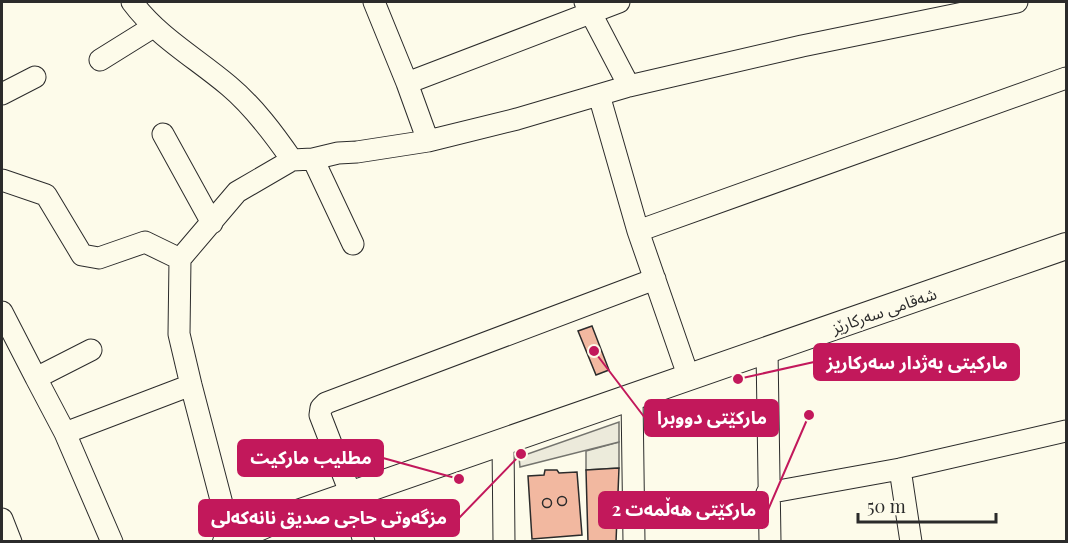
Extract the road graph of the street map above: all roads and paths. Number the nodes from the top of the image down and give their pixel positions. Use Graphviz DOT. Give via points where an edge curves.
graph roads {
  1 [pos="132,2"];
  2 [pos="374,2"];
  3 [pos="619,2"];
  4 [pos="1017,2"];
  5 [pos="588,7"];
  6 [pos="153,27"];
  7 [pos="100,60"];
  8 [pos="35,76"];
  9 [pos="1066,78"];
  10 [pos="407,82"];
  11 [pos="629,86"];
  12 [pos="2,94"];
  13 [pos="599,95"];
  14 [pos="163,134"];
  15 [pos="428,141"];
  16 [pos="313,159"];
  17 [pos="292,160"];
  18 [pos="2,180"];
  19 [pos="212,223"];
  20 [pos="638,231"];
  21 [pos="352,244"];
  22 [pos="1066,246"];
  23 [pos="180,259"];
  24 [pos="655,279"];
  25 [pos="2,312"];
  26 [pos="91,350"];
  27 [pos="766,351"];
  28 [pos="36,378"];
  29 [pos="689,378"];
  30 [pos="190,385"];
  31 [pos="632,398"];
  32 [pos="1066,431"];
  33 [pos="65,433"];
  34 [pos="503,442"];
  35 [pos="900,469"];
  36 [pos="768,493"];
  37 [pos="351,495"];
  38 [pos="2,519"];
  39 [pos="230,541"];
  40 [pos="11,542"];
  41 [pos="112,542"];
  42 [pos="364,542"];
  43 [pos="504,542"];
  44 [pos="634,542"];
  45 [pos="770,542"];
  46 [pos="911,542"];
  1 -- 6 [label="street"];
  2 -- 10 [label="street"];
  3 -- 5 [label="street"];
  4 -- 11 [label="street"];
  5 -- 10 [label="street"];
  5 -- 11 [label="street"];
  6 -- 7 [label="street"];
  6 -- 17 [label="street" via="247,103"];
  8 -- 12 [label="street"];
  9 -- 20 [label="street"];
  10 -- 15 [label="street"];
  11 -- 13 [label="street"];
  13 -- 15 [label="street"];
  13 -- 20 [label="street"];
  14 -- 19 [label="street"];
  15 -- 16 [label="street"];
  16 -- 17 [label="street"];
  16 -- 21 [label="street"];
  17 -- 19 [label="street" via="237,192"];
  18 -- 23 [label="street" via="45,195 82,255 99,258 145,242"];
  19 -- 23 [label="street"];
  20 -- 24 [label="street"];
  22 -- 27 [label="main road, شەقامی سەرکارێز"];
  23 -- 30 [label="street" via="179,334"];
  24 -- 29 [label="street"];
  24 -- 37 [label="street" via="326,403 320,415"];
  25 -- 28 [label="street"];
  26 -- 28 [label="street"];
  27 -- 29 [label="main road, شەقامی سەرکارێز"];
  27 -- 36 [label="street"];
  28 -- 33 [label="street"];
  29 -- 31 [label="main road, شەقامی سەرکارێز"];
  30 -- 33 [label="street"];
  30 -- 39 [label="street"];
  31 -- 34 [label="main road, شەقامی سەرکارێز"];
  31 -- 44 [label="street"];
  32 -- 35 [label="street"];
  33 -- 41 [label="street"];
  34 -- 37 [label="main road, شەقامی سەرکارێز"];
  34 -- 43 [label="street"];
  35 -- 36 [label="street"];
  35 -- 46 [label="street"];
  36 -- 45 [label="street"];
  37 -- 39 [label="main road, شەقامی سەرکارێز" via="268,523"];
  37 -- 42 [label="street"];
  38 -- 40 [label="street"];
}
